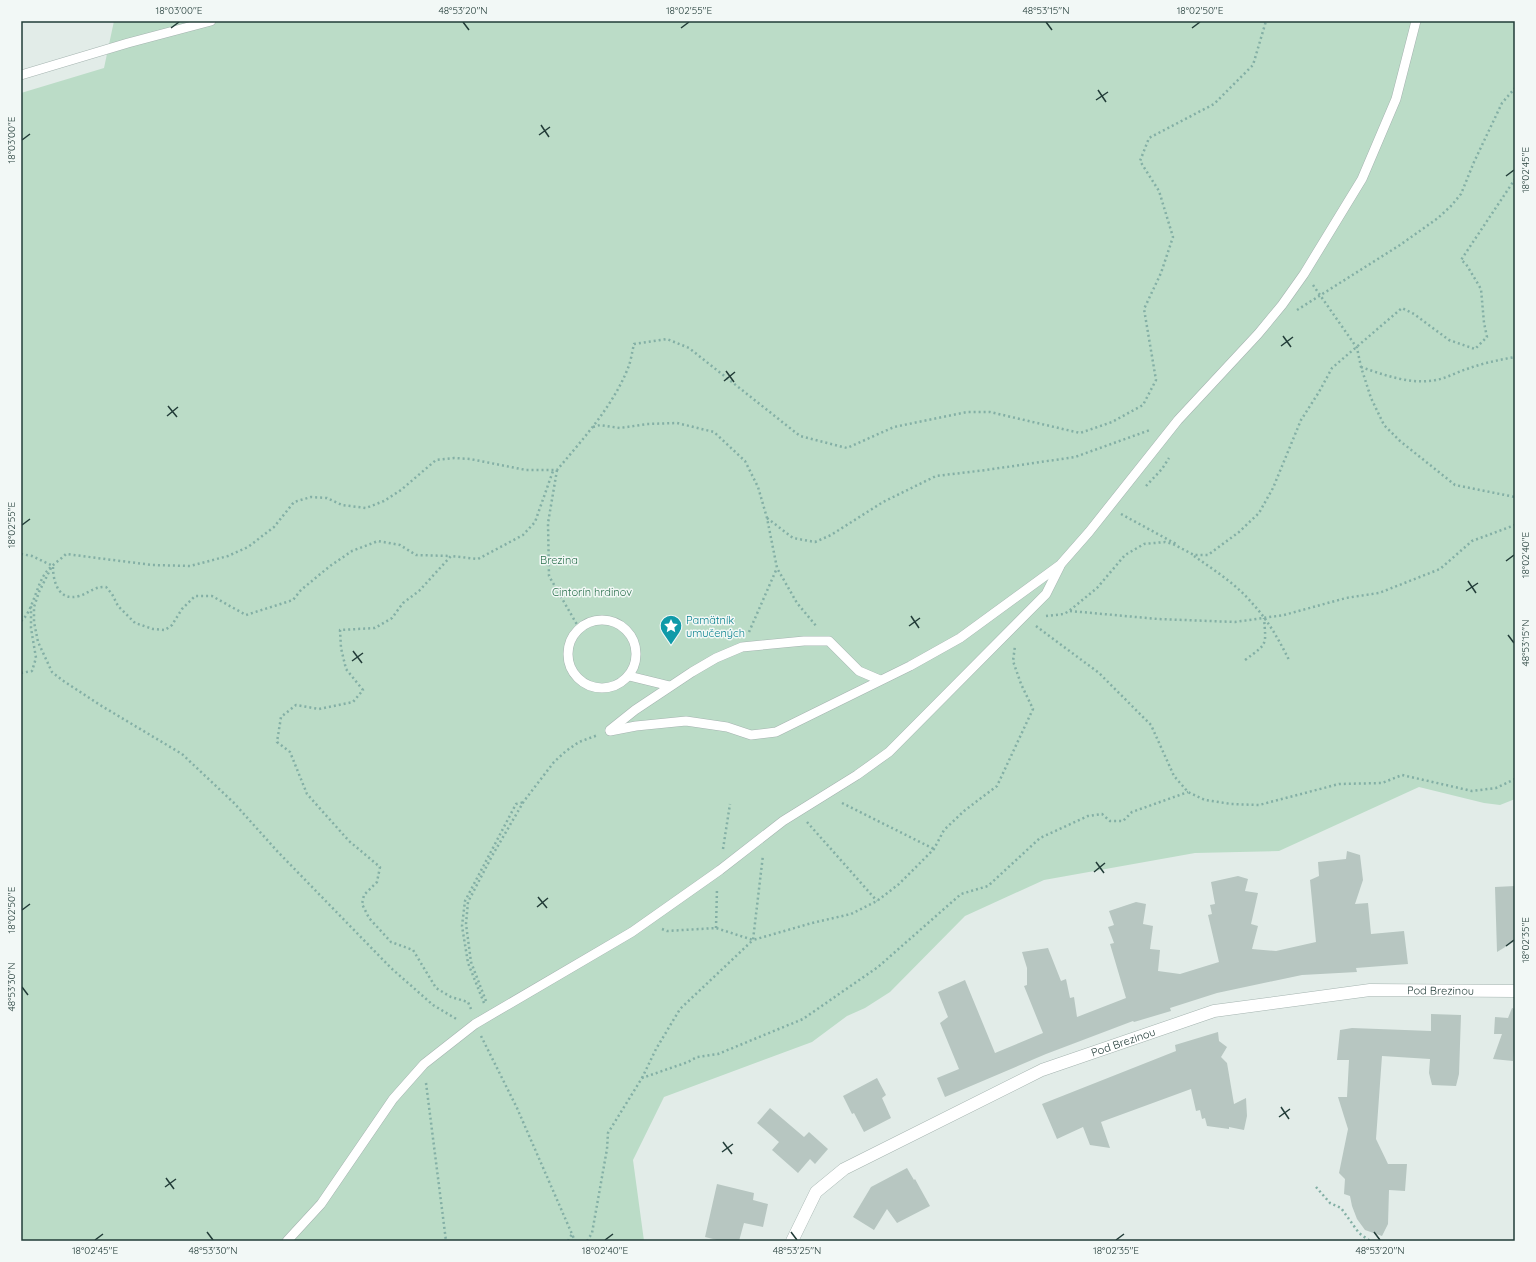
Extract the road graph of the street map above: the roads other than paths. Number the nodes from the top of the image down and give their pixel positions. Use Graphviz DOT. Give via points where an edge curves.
graph roads {
  1 [pos="211,21"];
  2 [pos="1416,21"];
  3 [pos="21,75"];
  4 [pos="1060,565"];
  5 [pos="629,676"];
  6 [pos="880,680"];
  7 [pos="670,686"];
  8 [pos="1515,991"];
  9 [pos="287,1241"];
  10 [pos="792,1241"];
  1 -- 3 [label="lane"];
  2 -- 4 [label="lane" via="1396,99 1358,186 1304,274 1258,334 1178,420"];
  4 -- 6 [label="lane" via="960,638"];
  4 -- 9 [label="lane" via="1046,594 889,752 783,821 720,870 632,932 475,1024 424,1064 393,1099 321,1204"];
  5 -- 5 [label="lane" via="606,689 597,689 579,681 573,673 567,654 572,636 579,628 597,620 607,620 625,629 632,638 636,658"];
  5 -- 7 [label="lane"];
  6 -- 7 [label="lane" via="859,671 829,641 804,641 742,647 716,658"];
  6 -- 7 [label="lane" via="776,732 751,735 727,727 686,721 610,730"];
  8 -- 10 [label="street, Pod Brezinou" via="1370,990 1214,1011 1042,1070 844,1169 816,1192"];
}
